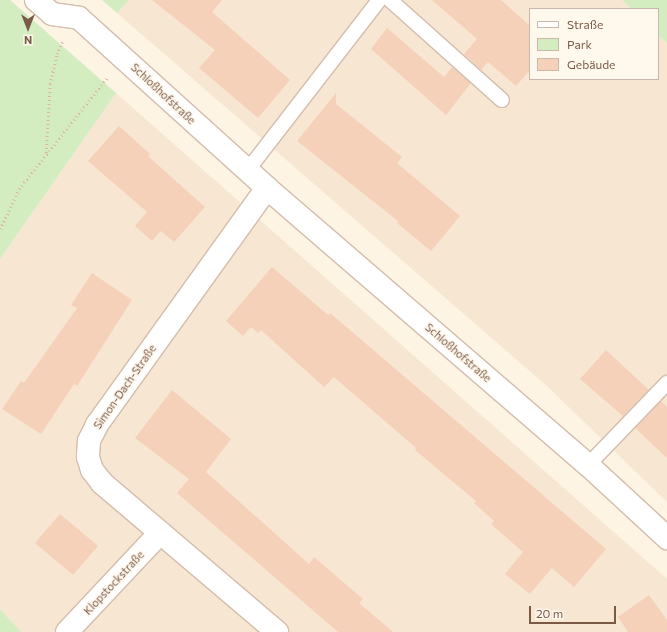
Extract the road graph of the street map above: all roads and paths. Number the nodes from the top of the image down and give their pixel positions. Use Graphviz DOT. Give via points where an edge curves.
graph roads {
  1 [pos="36,0"];
  2 [pos="379,0"];
  3 [pos="390,0"];
  4 [pos="77,9"];
  5 [pos="123,57"];
  6 [pos="502,100"];
  7 [pos="46,154"];
  8 [pos="247,171"];
  9 [pos="267,188"];
  10 [pos="0,230"];
  11 [pos="667,383"];
  12 [pos="588,464"];
  13 [pos="160,533"];
  14 [pos="667,538"];
  15 [pos="67,632"];
  16 [pos="277,632"];
  1 -- 4 [label="street" via="52,14"];
  2 -- 8 [label="lane"];
  3 -- 6 [label="lane"];
  4 -- 5 [label="street, Schloßhofstraße"];
  4 -- 7 [label="path" via="52,70"];
  5 -- 7 [label="path"];
  5 -- 8 [label="street, Schloßhofstraße"];
  7 -- 10 [label="path" via="19,189"];
  8 -- 9 [label="street, Schloßhofstraße"];
  9 -- 12 [label="street, Schloßhofstraße"];
  9 -- 13 [label="street, Simon-Dach-Straße" via="101,419 89,441 88,457 92,470 102,483"];
  11 -- 12 [label="lane"];
  12 -- 14 [label="street, Schloßhofstraße"];
  13 -- 15 [label="street, Klopstockstraße"];
  13 -- 16 [label="street, Simon-Dach-Straße"];
}
